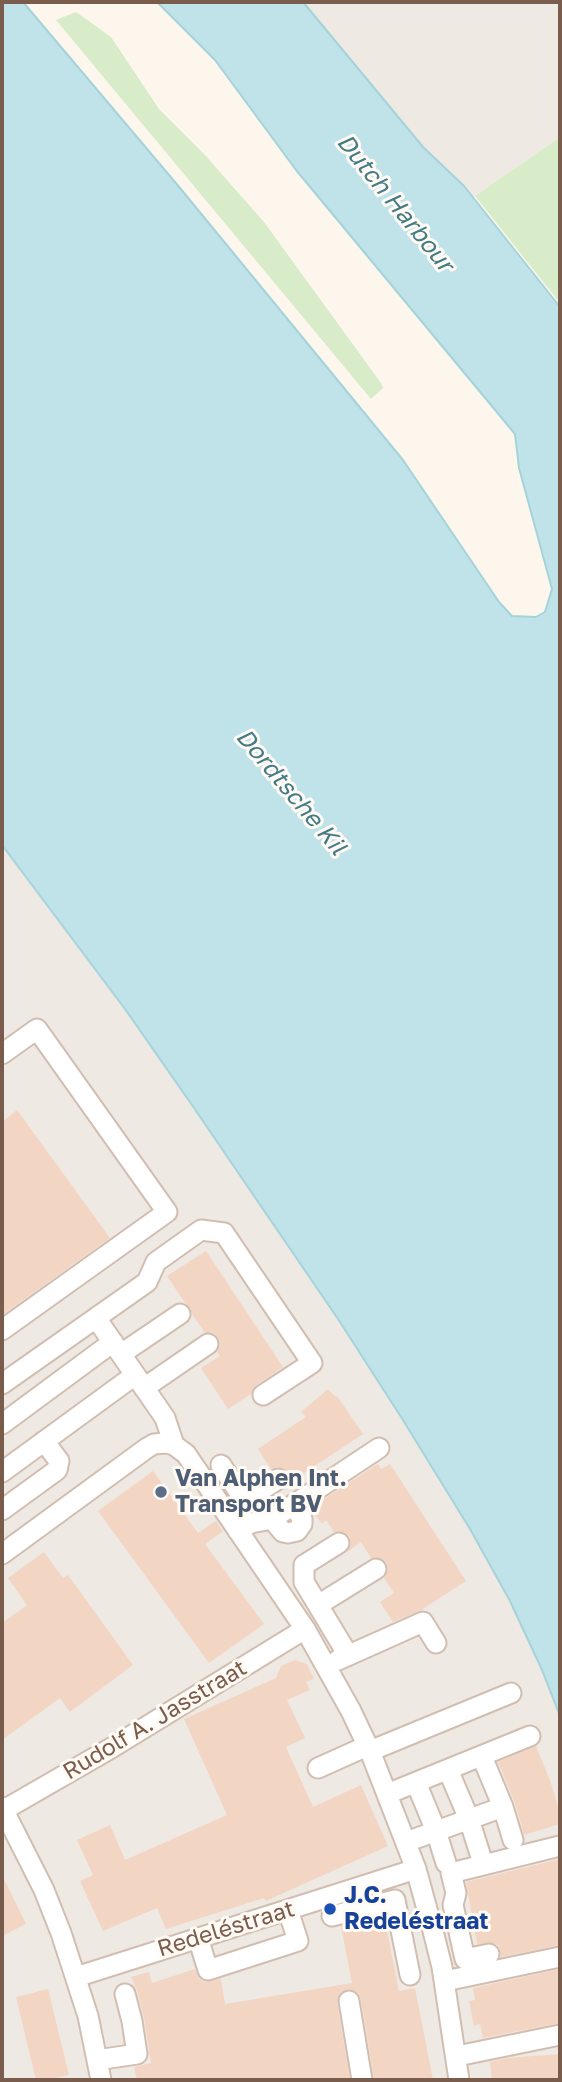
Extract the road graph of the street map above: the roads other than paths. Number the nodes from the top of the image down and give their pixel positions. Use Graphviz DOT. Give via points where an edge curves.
graph roads {
  1 [pos="2,1054"];
  2 [pos="180,1314"];
  3 [pos="96,1318"];
  4 [pos="2,1330"];
  5 [pos="208,1344"];
  6 [pos="117,1348"];
  7 [pos="140,1382"];
  8 [pos="2,1384"];
  9 [pos="263,1395"];
  10 [pos="2,1424"];
  11 [pos="44,1441"];
  12 [pos="174,1445"];
  13 [pos="379,1448"];
  14 [pos="221,1465"];
  15 [pos="2,1472"];
  16 [pos="278,1479"];
  17 [pos="245,1501"];
  18 [pos="2,1510"];
  19 [pos="226,1513"];
  20 [pos="238,1531"];
  21 [pos="339,1543"];
  22 [pos="2,1553"];
  23 [pos="376,1569"];
  24 [pos="318,1605"];
  25 [pos="305,1629"];
  26 [pos="436,1643"];
  27 [pos="348,1655"];
  28 [pos="327,1668"];
  29 [pos="511,1693"];
  30 [pos="530,1736"];
  31 [pos="369,1748"];
  32 [pos="484,1759"];
  33 [pos="318,1768"];
  34 [pos="449,1772"];
  35 [pos="418,1785"];
  36 [pos="387,1794"];
  37 [pos="503,1807"];
  38 [pos="2,1809"];
  39 [pos="469,1819"];
  40 [pos="436,1831"];
  41 [pos="513,1840"];
  42 [pos="406,1842"];
  43 [pos="560,1846"];
  44 [pos="480,1854"];
  45 [pos="446,1863"];
  46 [pos="416,1869"];
  47 [pos="453,1905"];
  48 [pos="288,1910"];
  49 [pos="427,1912"];
  50 [pos="332,1916"];
  51 [pos="433,1931"];
  52 [pos="198,1938"];
  53 [pos="403,1940"];
  54 [pos="489,1954"];
  55 [pos="560,1957"];
  56 [pos="410,1975"];
  57 [pos="76,1977"];
  58 [pos="445,1981"];
  59 [pos="125,1994"];
  60 [pos="349,2001"];
  61 [pos="560,2035"];
  62 [pos="457,2056"];
  63 [pos="97,2060"];
  64 [pos="102,2080"];
  65 [pos="362,2080"];
  66 [pos="459,2080"];
  1 -- 4 [label="street" via="37,1029 167,1212"];
  2 -- 6 [label="street"];
  3 -- 6 [label="street"];
  3 -- 8 [label="street"];
  3 -- 9 [label="street" via="147,1282 156,1262 201,1230 224,1233 312,1363"];
  5 -- 7 [label="street"];
  6 -- 7 [label="street"];
  6 -- 10 [label="street"];
  7 -- 11 [label="street"];
  7 -- 12 [label="street" via="165,1418"];
  11 -- 15 [label="street"];
  11 -- 18 [label="street" via="59,1461 57,1470"];
  12 -- 19 [label="street" via="186,1454"];
  12 -- 22 [label="street" via="160,1443 148,1448"];
  13 -- 20 [label="street" via="293,1504 302,1519 297,1531 283,1532 272,1519"];
  14 -- 17 [label="street"];
  16 -- 17 [label="street"];
  17 -- 19 [label="street"];
  19 -- 20 [label="street"];
  20 -- 25 [label="street"];
  21 -- 24 [label="street" via="304,1565 304,1582"];
  23 -- 24 [label="street"];
  24 -- 27 [label="street"];
  25 -- 28 [label="street"];
  25 -- 38 [label="street, Rudolf A. Jasstraat"];
  26 -- 27 [label="street" via="423,1622"];
  27 -- 28 [label="street"];
  28 -- 31 [label="street"];
  29 -- 31 [label="street"];
  30 -- 36 [label="street"];
  31 -- 33 [label="street"];
  31 -- 36 [label="street"];
  32 -- 37 [label="street"];
  34 -- 39 [label="street"];
  35 -- 40 [label="street"];
  36 -- 42 [label="street"];
  37 -- 39 [label="street"];
  37 -- 41 [label="street"];
  38 -- 57 [label="street" via="44,1890"];
  39 -- 40 [label="street"];
  39 -- 44 [label="street"];
  40 -- 42 [label="street"];
  40 -- 45 [label="street"];
  42 -- 46 [label="street"];
  43 -- 47 [label="street" via="451,1873 456,1893"];
  46 -- 48 [label="street, Redeléstraat"];
  46 -- 49 [label="street"];
  47 -- 49 [label="street"];
  47 -- 54 [label="street" via="465,1958"];
  48 -- 52 [label="street, Redeléstraat"];
  48 -- 52 [label="street" via="298,1941 221,1966 208,1970"];
  49 -- 51 [label="street"];
  50 -- 53 [label="street" via="395,1899"];
  51 -- 53 [label="street"];
  51 -- 58 [label="street"];
  52 -- 57 [label="street, Redeléstraat"];
  53 -- 56 [label="street"];
  55 -- 58 [label="street"];
  57 -- 63 [label="street"];
  58 -- 62 [label="street"];
  59 -- 63 [label="street" via="137,2054"];
  60 -- 65 [label="street"];
  61 -- 62 [label="street"];
  62 -- 66 [label="street"];
  63 -- 64 [label="street"];
}
